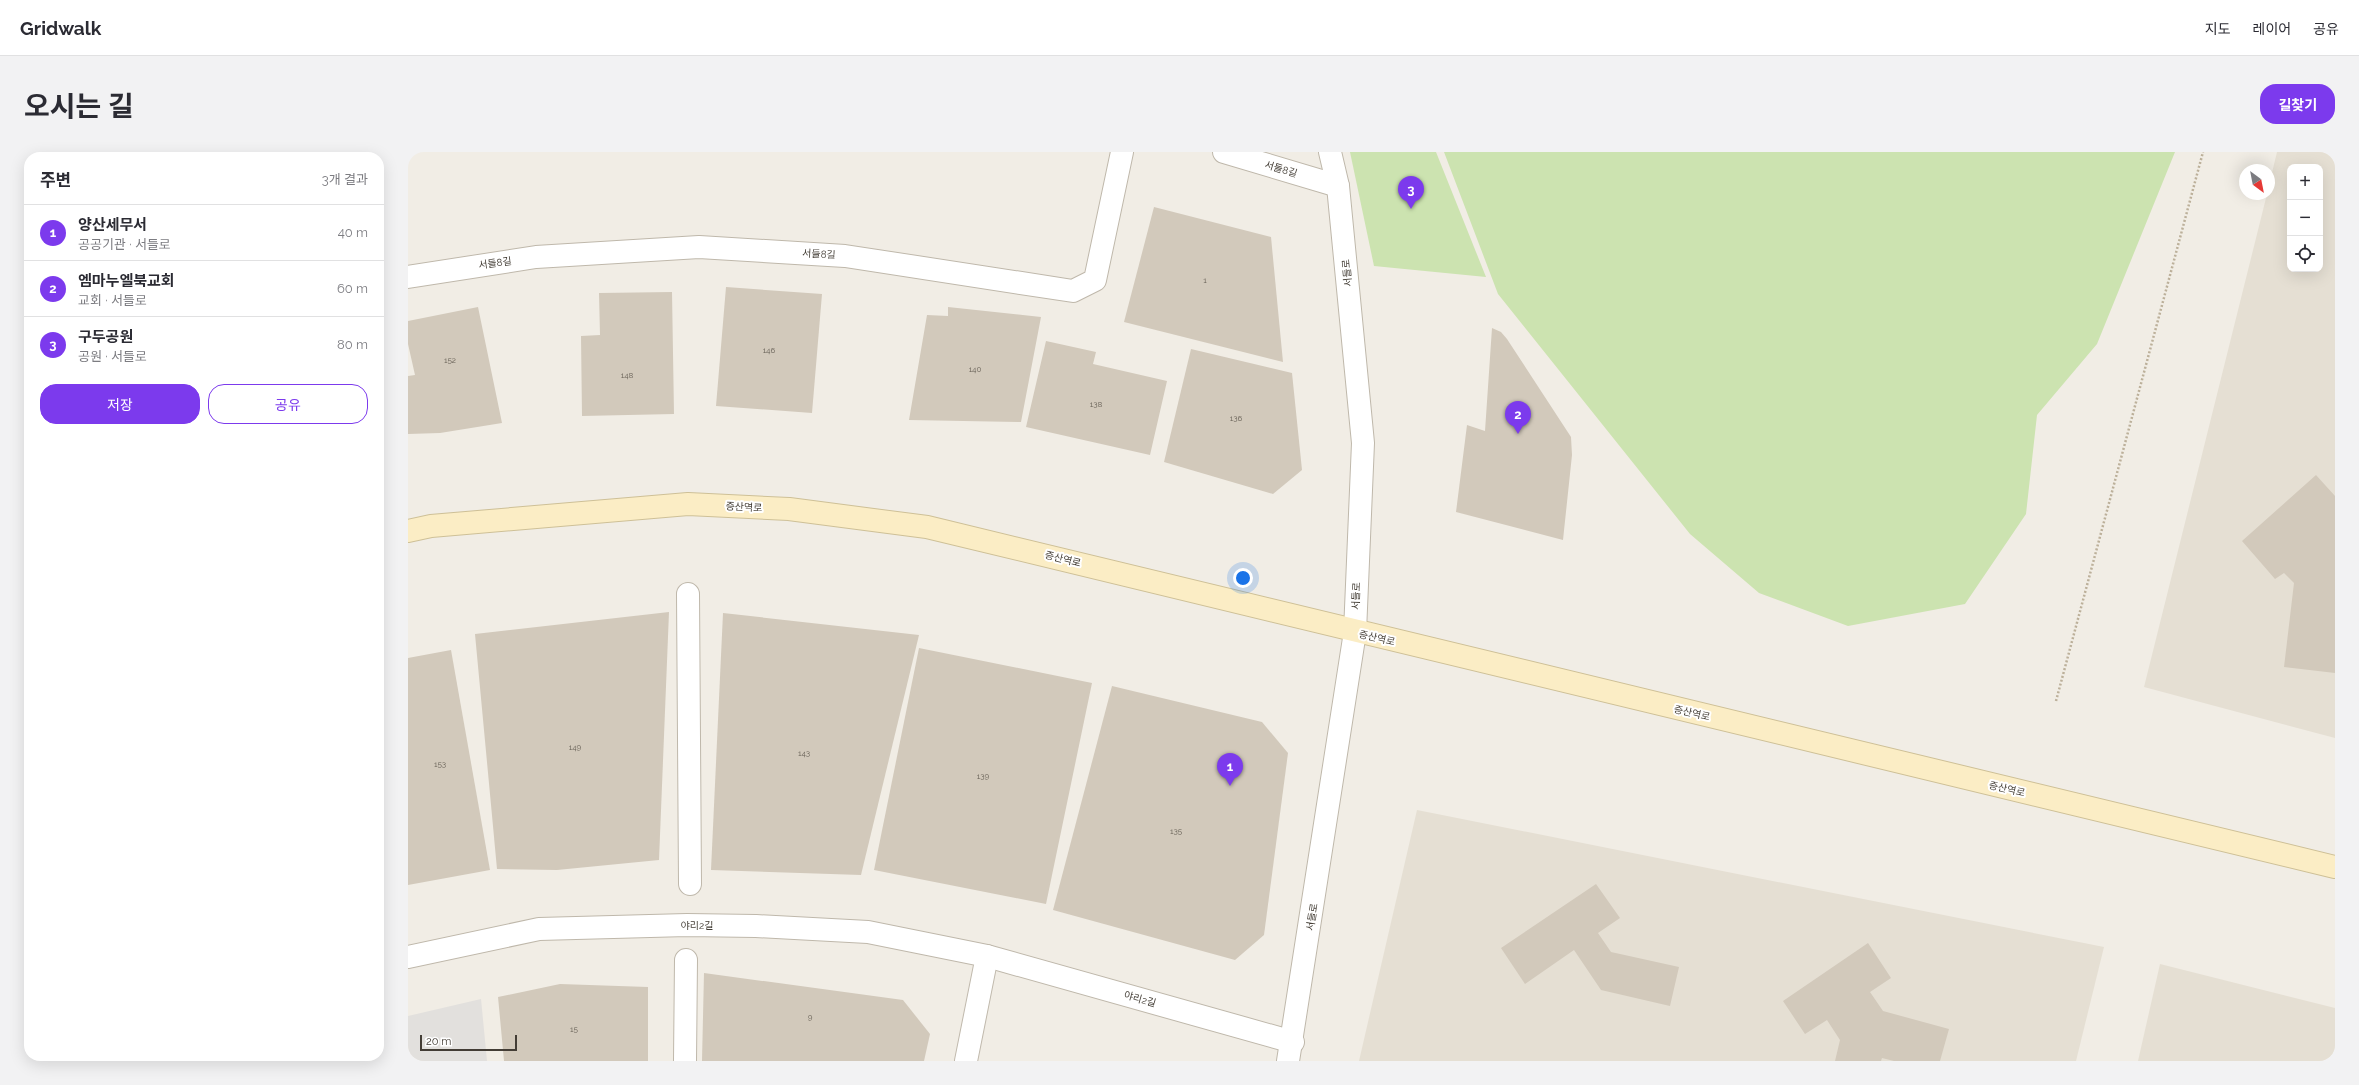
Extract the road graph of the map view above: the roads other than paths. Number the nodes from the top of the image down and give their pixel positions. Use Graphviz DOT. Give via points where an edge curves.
graph roads {
  1 [pos="1122,152"];
  2 [pos="1224,152"];
  3 [pos="1330,152"];
  4 [pos="1338,186"];
  5 [pos="408,277"];
  6 [pos="408,531"];
  7 [pos="688,594"];
  8 [pos="1355,632"];
  9 [pos="2335,867"];
  10 [pos="690,884"];
  11 [pos="987,956"];
  12 [pos="408,957"];
  13 [pos="686,960"];
  14 [pos="1290,1051"];
  15 [pos="685,1061"];
  16 [pos="966,1061"];
  1 -- 5 [label="street, 서들8길" via="1095,280 1073,291 845,256 699,247 536,257"];
  2 -- 4 [label="street, 서들8길"];
  3 -- 4 [label="street, 서들로"];
  4 -- 8 [label="street, 서들로" via="1363,443"];
  6 -- 8 [label="street, 증산역로" via="439,525 688,504 789,509 927,528 1057,557"];
  7 -- 10 [label="street"];
  8 -- 9 [label="street, 증산역로"];
  8 -- 14 [label="street, 서들로"];
  11 -- 12 [label="street, 야리2길" via="868,932 686,925 539,929"];
  11 -- 14 [label="street, 야리2길"];
  11 -- 16 [label="street"];
  13 -- 15 [label="street"];
}
